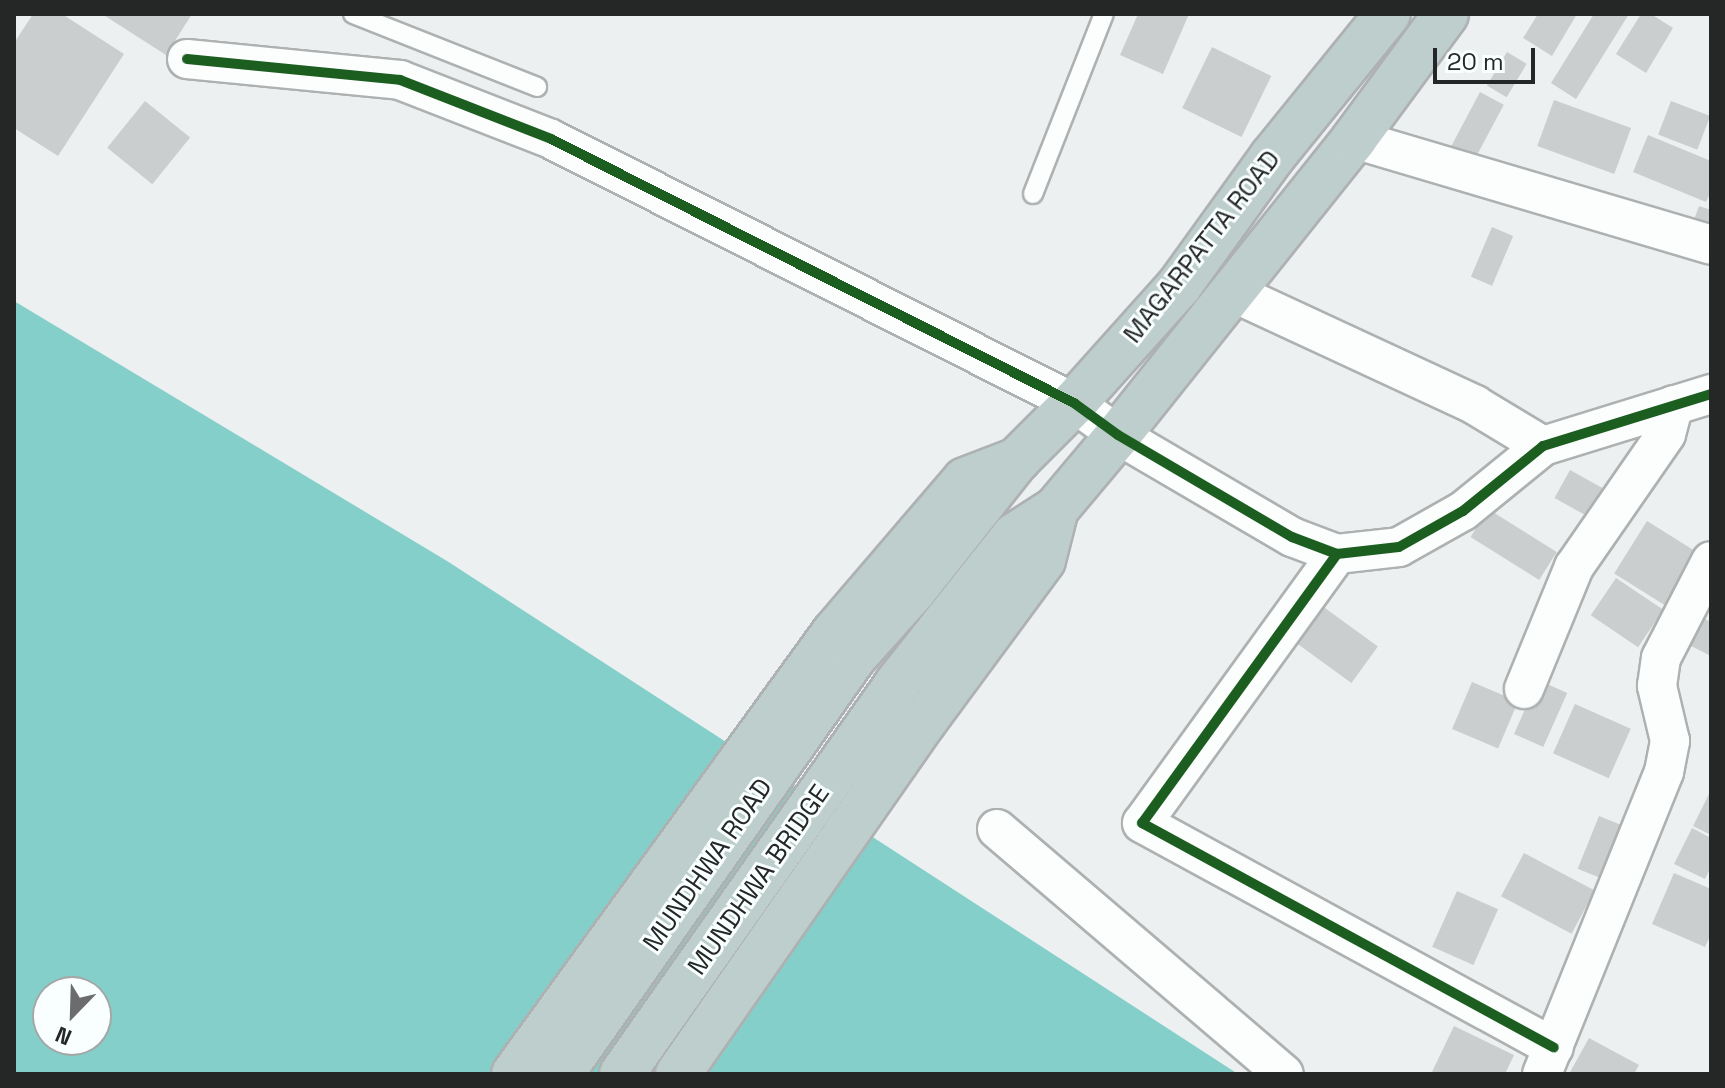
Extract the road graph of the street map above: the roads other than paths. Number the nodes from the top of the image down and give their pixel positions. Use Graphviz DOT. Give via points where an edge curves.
graph roads {
  1 [pos="353,14"];
  2 [pos="1104,14"];
  3 [pos="1388,14"];
  4 [pos="1446,14"];
  5 [pos="187,59"];
  6 [pos="537,87"];
  7 [pos="1354,139"];
  8 [pos="1033,194"];
  9 [pos="1711,245"];
  10 [pos="1232,292"];
  11 [pos="1711,394"];
  12 [pos="1074,403"];
  13 [pos="1674,405"];
  14 [pos="1118,435"];
  15 [pos="1543,446"];
  16 [pos="1056,509"];
  17 [pos="1337,554"];
  18 [pos="1711,561"];
  19 [pos="844,645"];
  20 [pos="1524,689"];
  21 [pos="997,829"];
  22 [pos="1548,1061"];
  23 [pos="514,1074"];
  24 [pos="561,1074"];
  25 [pos="622,1074"];
  26 [pos="678,1074"];
  27 [pos="1284,1074"];
  1 -- 6 [label="lane"];
  2 -- 8 [label="lane"];
  3 -- 12 [label="highway, MAGARPATTA ROAD" via="1272,157 1179,286"];
  4 -- 7 [label="highway, MAGARPATTA ROAD"];
  5 -- 12 [label="street" via="400,80 551,139"];
  7 -- 9 [label="street"];
  7 -- 10 [label="highway, MAGARPATTA ROAD"];
  10 -- 14 [label="highway, MAGARPATTA ROAD"];
  10 -- 15 [label="street" via="1475,405"];
  11 -- 13 [label="street"];
  12 -- 14 [label="street"];
  12 -- 19 [label="highway, MAGARPATTA ROAD" via="1017,460 949,548"];
  13 -- 15 [label="street"];
  13 -- 20 [label="street" via="1666,434 1574,567"];
  14 -- 16 [label="highway"];
  14 -- 17 [label="street" via="1292,537"];
  15 -- 17 [label="street" via="1463,511 1399,547"];
  16 -- 25 [label="highway, MUNDHWA BRIDGE" via="1014,536 896,685"];
  16 -- 26 [label="highway" via="1043,560"];
  17 -- 22 [label="street" via="1142,823"];
  18 -- 22 [label="street" via="1661,658 1657,686 1670,741 1664,772"];
  19 -- 23 [label="highway"];
  19 -- 24 [label="highway, MUNDHWA ROAD"];
  21 -- 27 [label="street"];
}
